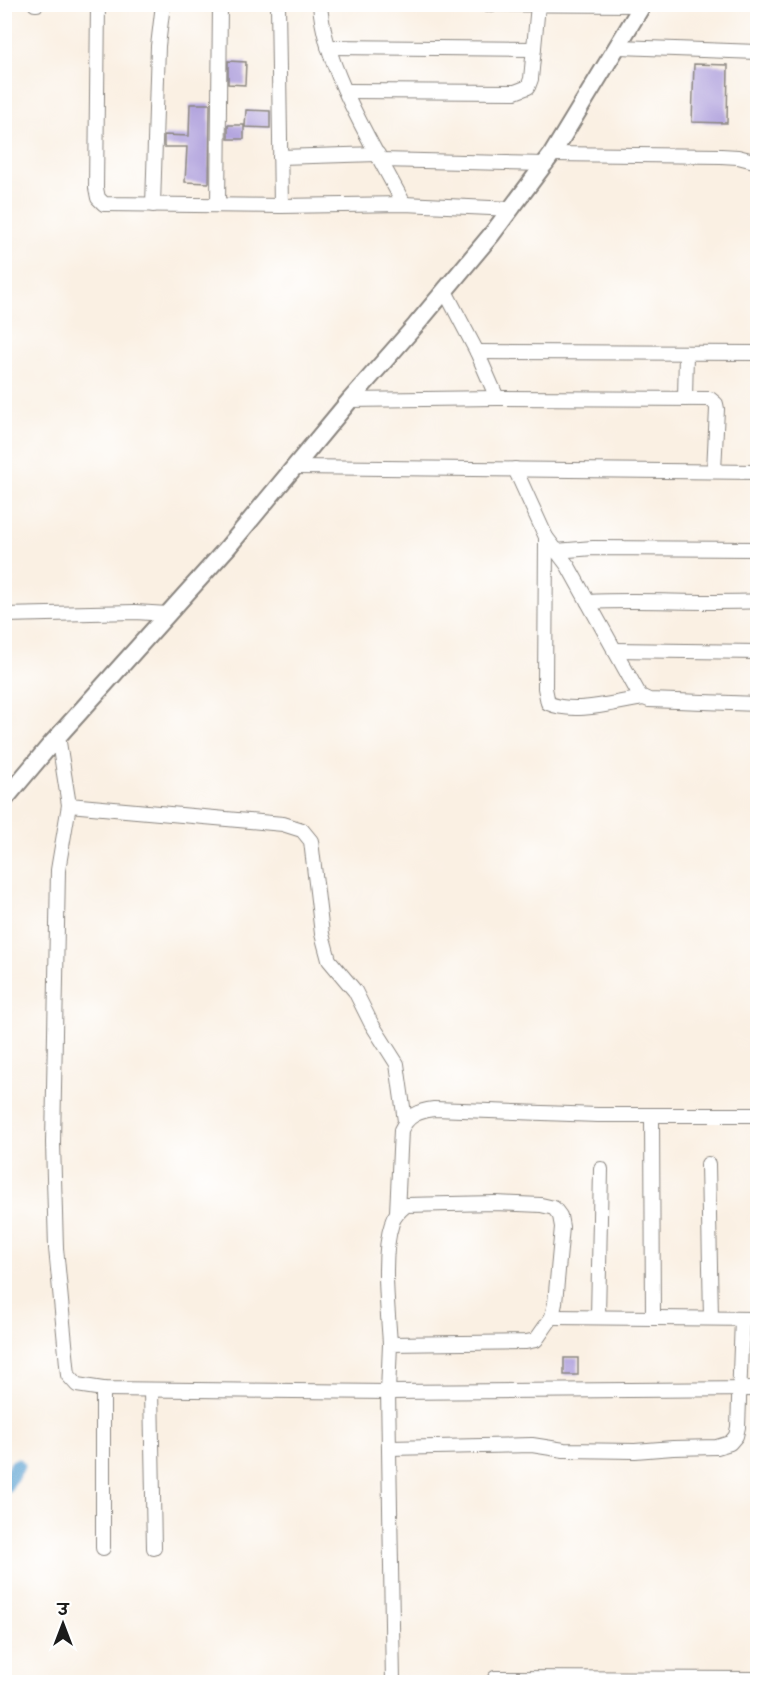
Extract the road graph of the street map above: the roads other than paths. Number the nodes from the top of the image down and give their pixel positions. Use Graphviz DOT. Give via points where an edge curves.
graph roads {
  1 [pos="98,4"];
  2 [pos="163,4"];
  3 [pos="220,4"];
  4 [pos="278,4"];
  5 [pos="320,4"];
  6 [pos="473,4"];
  7 [pos="643,5"];
  8 [pos="538,6"];
  9 [pos="328,47"];
  10 [pos="619,47"];
  11 [pos="534,49"];
  12 [pos="758,52"];
  13 [pos="347,91"];
  14 [pos="280,157"];
  15 [pos="379,157"];
  16 [pos="549,159"];
  17 [pos="758,162"];
  18 [pos="404,204"];
  19 [pos="153,205"];
  20 [pos="218,205"];
  21 [pos="281,206"];
  22 [pos="512,209"];
  23 [pos="445,291"];
  24 [pos="477,352"];
  25 [pos="686,353"];
  26 [pos="758,353"];
  27 [pos="497,398"];
  28 [pos="685,399"];
  29 [pos="350,400"];
  30 [pos="296,467"];
  31 [pos="515,469"];
  32 [pos="714,471"];
  33 [pos="758,472"];
  34 [pos="546,537"];
  35 [pos="758,549"];
  36 [pos="556,551"];
  37 [pos="758,601"];
  38 [pos="588,602"];
  39 [pos="168,614"];
  40 [pos="4,615"];
  41 [pos="614,650"];
  42 [pos="758,652"];
  43 [pos="644,698"];
  44 [pos="758,704"];
  45 [pos="58,736"];
  46 [pos="4,800"];
  47 [pos="69,805"];
  48 [pos="652,1115"];
  49 [pos="758,1115"];
  50 [pos="405,1121"];
  51 [pos="708,1164"];
  52 [pos="601,1169"];
  53 [pos="397,1212"];
  54 [pos="552,1317"];
  55 [pos="598,1317"];
  56 [pos="653,1317"];
  57 [pos="711,1318"];
  58 [pos="742,1319"];
  59 [pos="758,1319"];
  60 [pos="390,1344"];
  61 [pos="103,1389"];
  62 [pos="739,1389"];
  63 [pos="758,1389"];
  64 [pos="151,1390"];
  65 [pos="388,1392"];
  66 [pos="389,1448"];
  67 [pos="104,1548"];
  68 [pos="154,1548"];
  69 [pos="495,1678"];
  70 [pos="758,1679"];
  71 [pos="614,1681"];
  72 [pos="393,1683"];
  1 -- 19 [label="street" via="98,198 105,204"];
  2 -- 19 [label="street"];
  3 -- 20 [label="street"];
  4 -- 14 [label="street"];
  5 -- 9 [label="street"];
  6 -- 8 [label="street"];
  7 -- 8 [label="street"];
  7 -- 10 [label="street"];
  8 -- 11 [label="street"];
  9 -- 11 [label="street"];
  9 -- 13 [label="street"];
  10 -- 12 [label="street"];
  10 -- 16 [label="street"];
  11 -- 13 [label="street" via="530,84 520,91"];
  13 -- 15 [label="street"];
  14 -- 15 [label="street"];
  14 -- 21 [label="street"];
  15 -- 16 [label="street"];
  15 -- 18 [label="street"];
  16 -- 17 [label="street" via="721,156"];
  16 -- 22 [label="street"];
  18 -- 21 [label="street"];
  18 -- 22 [label="street"];
  19 -- 20 [label="street"];
  20 -- 21 [label="street"];
  22 -- 23 [label="street"];
  23 -- 24 [label="street"];
  23 -- 29 [label="street"];
  24 -- 25 [label="street"];
  24 -- 27 [label="street"];
  25 -- 26 [label="street"];
  25 -- 28 [label="street"];
  27 -- 28 [label="street"];
  27 -- 29 [label="street"];
  28 -- 32 [label="street" via="710,399 716,404"];
  29 -- 30 [label="street"];
  30 -- 31 [label="street"];
  30 -- 39 [label="street"];
  31 -- 32 [label="street"];
  31 -- 34 [label="street"];
  32 -- 33 [label="street"];
  34 -- 36 [label="street"];
  34 -- 43 [label="street" via="548,703 557,708 580,708"];
  35 -- 36 [label="street"];
  36 -- 38 [label="street"];
  37 -- 38 [label="street"];
  38 -- 41 [label="street"];
  39 -- 40 [label="street"];
  39 -- 45 [label="street"];
  41 -- 42 [label="street"];
  41 -- 43 [label="street" via="637,693"];
  43 -- 44 [label="street"];
  45 -- 46 [label="street"];
  45 -- 47 [label="street"];
  47 -- 50 [label="street" via="283,824 302,830 311,841 322,934 329,960 355,991 397,1064"];
  47 -- 61 [label="street" via="58,870 53,1143 56,1248 68,1375 76,1385"];
  48 -- 49 [label="street"];
  48 -- 50 [label="street" via="434,1109"];
  48 -- 56 [label="street"];
  50 -- 53 [label="street"];
  51 -- 57 [label="street"];
  52 -- 55 [label="street"];
  53 -- 54 [label="street" via="417,1203 554,1208 562,1227"];
  53 -- 60 [label="street" via="388,1246"];
  54 -- 55 [label="street"];
  54 -- 60 [label="street" via="536,1340 526,1342"];
  55 -- 56 [label="street"];
  56 -- 57 [label="street"];
  57 -- 58 [label="street"];
  58 -- 59 [label="street"];
  58 -- 62 [label="street"];
  60 -- 65 [label="street"];
  61 -- 64 [label="street"];
  61 -- 67 [label="street"];
  62 -- 63 [label="street"];
  62 -- 65 [label="street"];
  62 -- 66 [label="street" via="736,1436 730,1443 717,1447 635,1451 564,1450 532,1445"];
  64 -- 65 [label="street"];
  64 -- 68 [label="street"];
  65 -- 66 [label="street"];
  66 -- 72 [label="street"];
  69 -- 71 [label="street"];
  70 -- 71 [label="street"];
}
